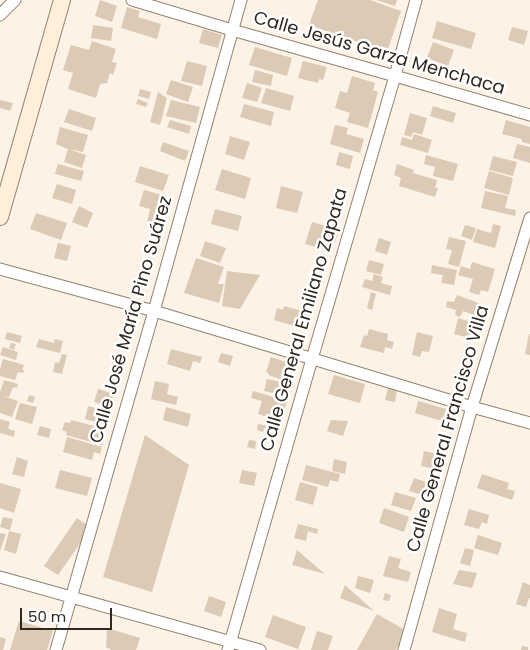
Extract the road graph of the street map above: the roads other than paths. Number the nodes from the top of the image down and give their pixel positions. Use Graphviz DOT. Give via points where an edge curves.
graph roads {
  1 [pos="15,0"];
  2 [pos="62,0"];
  3 [pos="132,0"];
  4 [pos="241,0"];
  5 [pos="416,0"];
  6 [pos="0,15"];
  7 [pos="232,30"];
  8 [pos="395,76"];
  9 [pos="530,115"];
  10 [pos="0,217"];
  11 [pos="530,218"];
  12 [pos="0,269"];
  13 [pos="154,311"];
  14 [pos="312,359"];
  15 [pos="472,407"];
  16 [pos="530,423"];
  17 [pos="0,577"];
  18 [pos="71,597"];
  19 [pos="230,646"];
  20 [pos="56,650"];
  21 [pos="260,650"];
  22 [pos="404,650"];
  1 -- 6 [label="street"];
  2 -- 10 [label="street"];
  3 -- 7 [label="street, Calle Jesús Garza Menchaca"];
  4 -- 7 [label="street, Calle José María Pino Suárez"];
  5 -- 8 [label="street, Calle General Emiliano Zapata"];
  7 -- 8 [label="street, Calle Jesús Garza Menchaca"];
  7 -- 13 [label="street, Calle José María Pino Suárez"];
  8 -- 9 [label="street, Calle Jesús Garza Menchaca"];
  8 -- 14 [label="street, Calle General Emiliano Zapata"];
  11 -- 15 [label="street, Calle General Francisco Villa"];
  12 -- 13 [label="street"];
  13 -- 14 [label="street"];
  13 -- 18 [label="street, Calle José María Pino Suárez"];
  14 -- 15 [label="street"];
  14 -- 19 [label="street, Calle General Emiliano Zapata"];
  15 -- 16 [label="street"];
  15 -- 22 [label="street, Calle General Francisco Villa"];
  17 -- 18 [label="street"];
  18 -- 19 [label="street"];
  18 -- 20 [label="street, Calle José María Pino Suárez"];
  19 -- 21 [label="street"];
}
